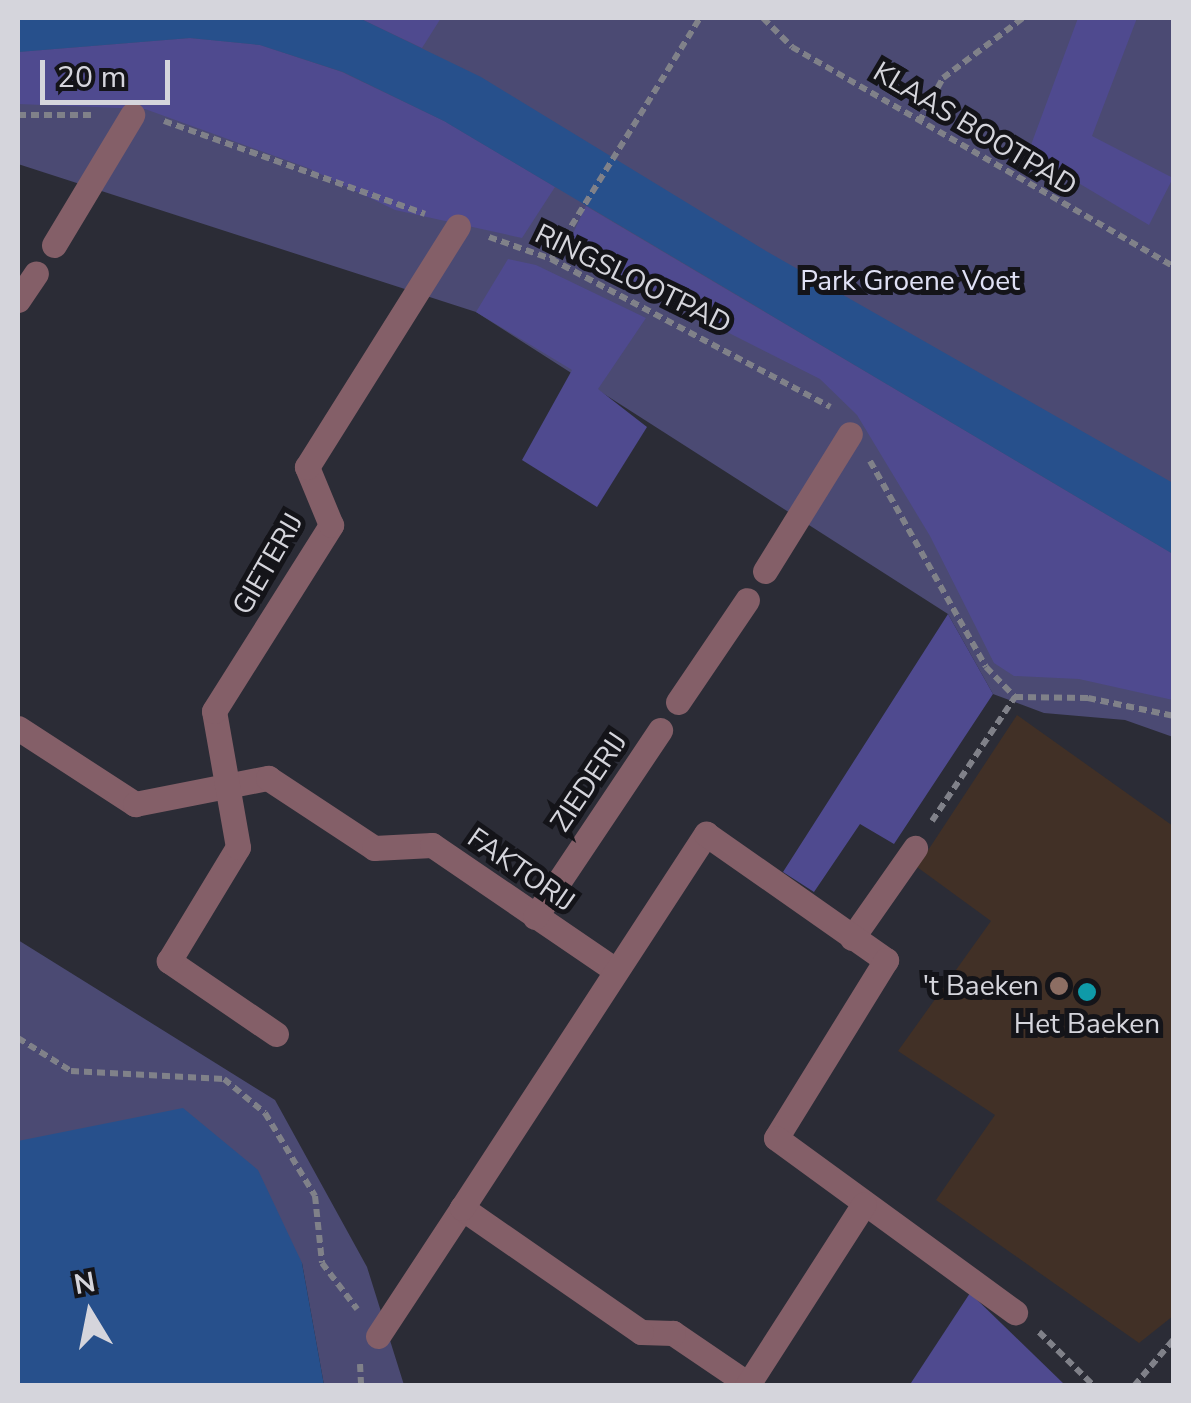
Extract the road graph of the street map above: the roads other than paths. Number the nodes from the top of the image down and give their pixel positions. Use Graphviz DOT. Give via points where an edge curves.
graph roads {
  1 [pos="132,115"];
  2 [pos="458,226"];
  3 [pos="54,245"];
  4 [pos="36,273"];
  5 [pos="18,300"];
  6 [pos="850,434"];
  7 [pos="766,571"];
  8 [pos="746,600"];
  9 [pos="678,702"];
  10 [pos="18,728"];
  11 [pos="660,730"];
  12 [pos="228,784"];
  13 [pos="915,848"];
  14 [pos="534,917"];
  15 [pos="852,938"];
  16 [pos="615,970"];
  17 [pos="276,1034"];
  18 [pos="864,1204"];
  19 [pos="462,1208"];
  20 [pos="1015,1312"];
  21 [pos="378,1336"];
  22 [pos="747,1385"];
  1 -- 3 [label="street"];
  2 -- 12 [label="street, GIETERIJ" via="307,467 331,525 214,711"];
  4 -- 5 [label="street"];
  6 -- 7 [label="street"];
  8 -- 9 [label="street"];
  10 -- 12 [label="street, FAKTORIJ" via="136,804"];
  11 -- 14 [label="street, ZIEDERIJ"];
  12 -- 14 [label="street, FAKTORIJ" via="268,778 374,848 432,845"];
  12 -- 17 [label="street" via="238,846 168,961"];
  13 -- 15 [label="street"];
  14 -- 16 [label="street, FAKTORIJ"];
  15 -- 16 [label="street" via="706,834"];
  15 -- 18 [label="street" via="886,960 776,1138"];
  16 -- 19 [label="street"];
  18 -- 20 [label="street"];
  18 -- 22 [label="street"];
  19 -- 21 [label="street"];
  19 -- 22 [label="street" via="640,1332 673,1333"];
}
